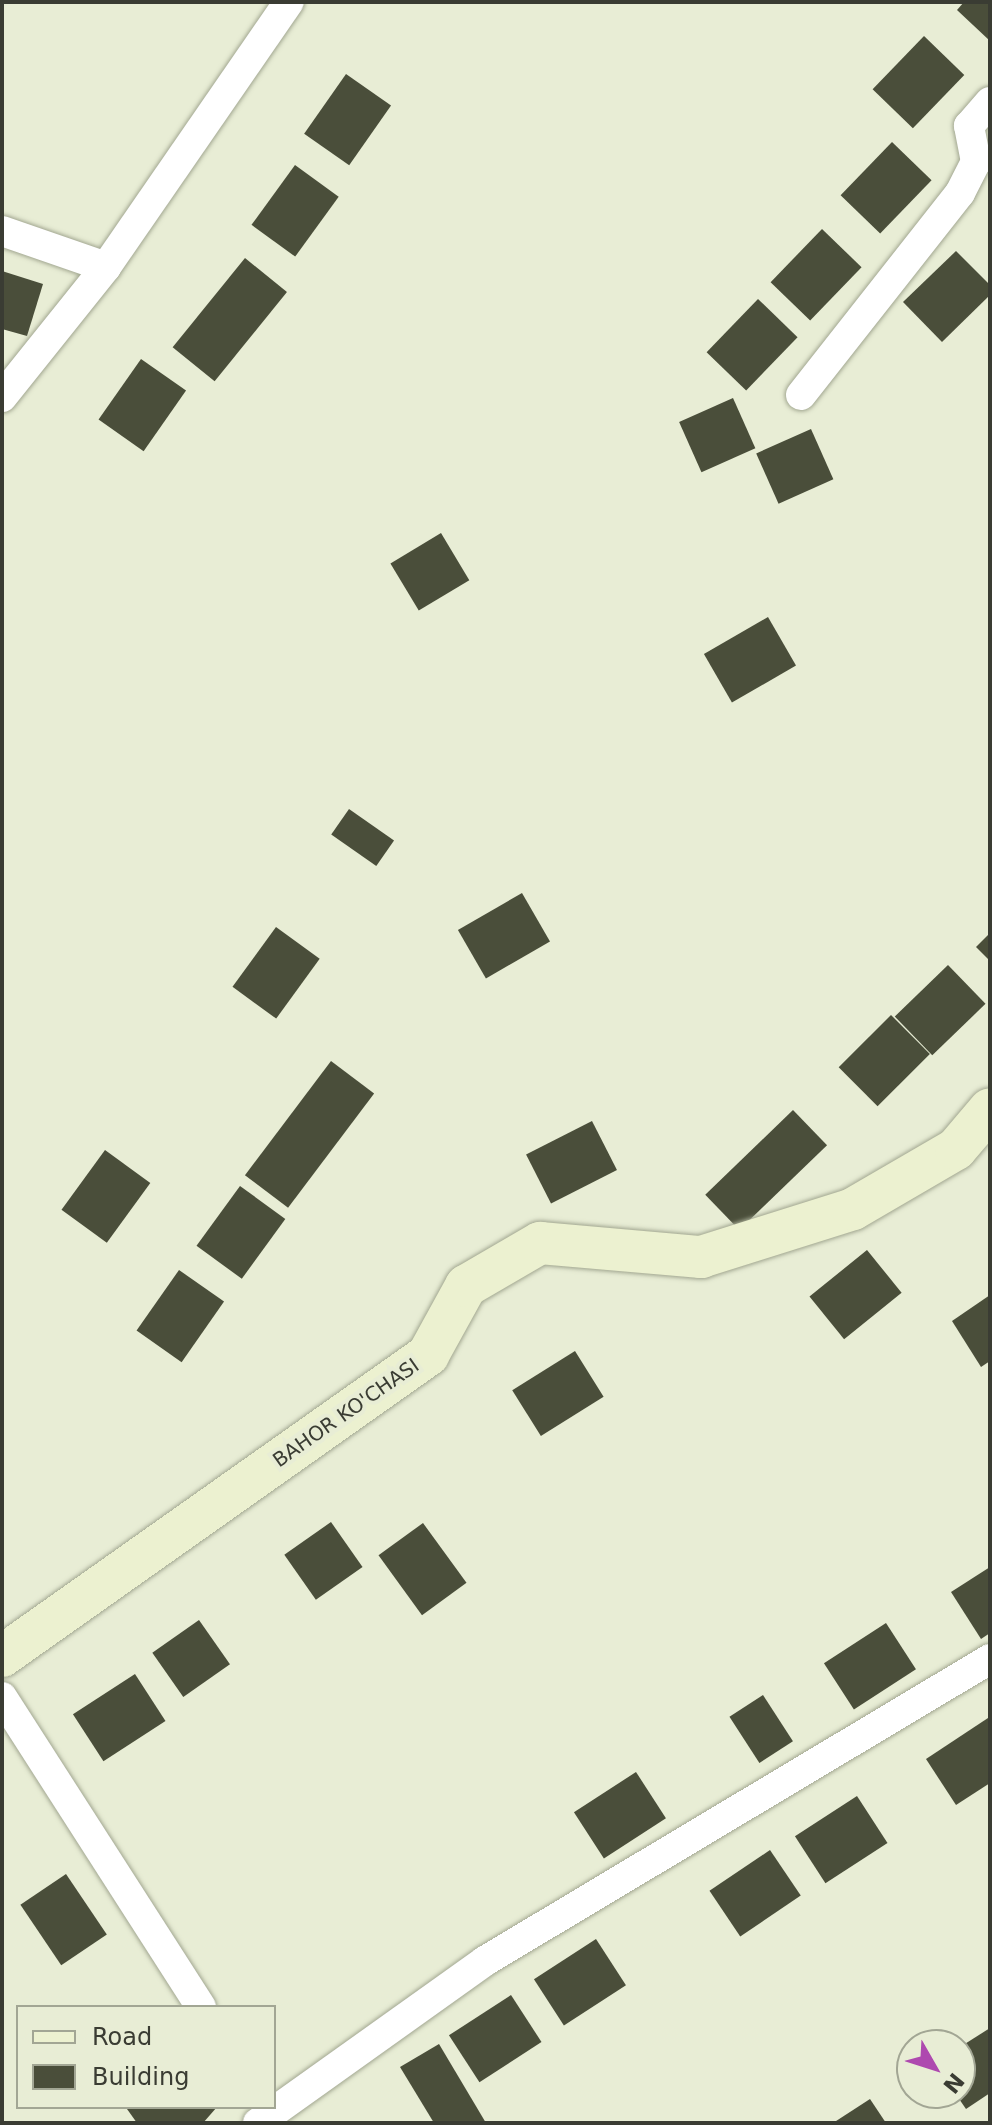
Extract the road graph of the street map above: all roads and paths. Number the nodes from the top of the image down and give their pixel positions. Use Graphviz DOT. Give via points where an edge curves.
graph roads {
  1 [pos="289,2"];
  2 [pos="990,102"];
  3 [pos="2,231"];
  4 [pos="106,267"];
  5 [pos="801,395"];
  6 [pos="2,397"];
  7 [pos="990,1109"];
  8 [pos="2,1656"];
  9 [pos="990,1659"];
  10 [pos="2,1697"];
  11 [pos="200,2005"];
  12 [pos="267,2117"];
  1 -- 4 [label="street"];
  2 -- 5 [label="street" via="969,126 976,162 960,193"];
  3 -- 4 [label="street"];
  4 -- 6 [label="street"];
  7 -- 8 [label="street, BAHOR KO'CHASI" via="956,1149 853,1209 701,1257 540,1243 466,1286 428,1355"];
  9 -- 12 [label="street" via="485,1961"];
  10 -- 11 [label="street"];
}
